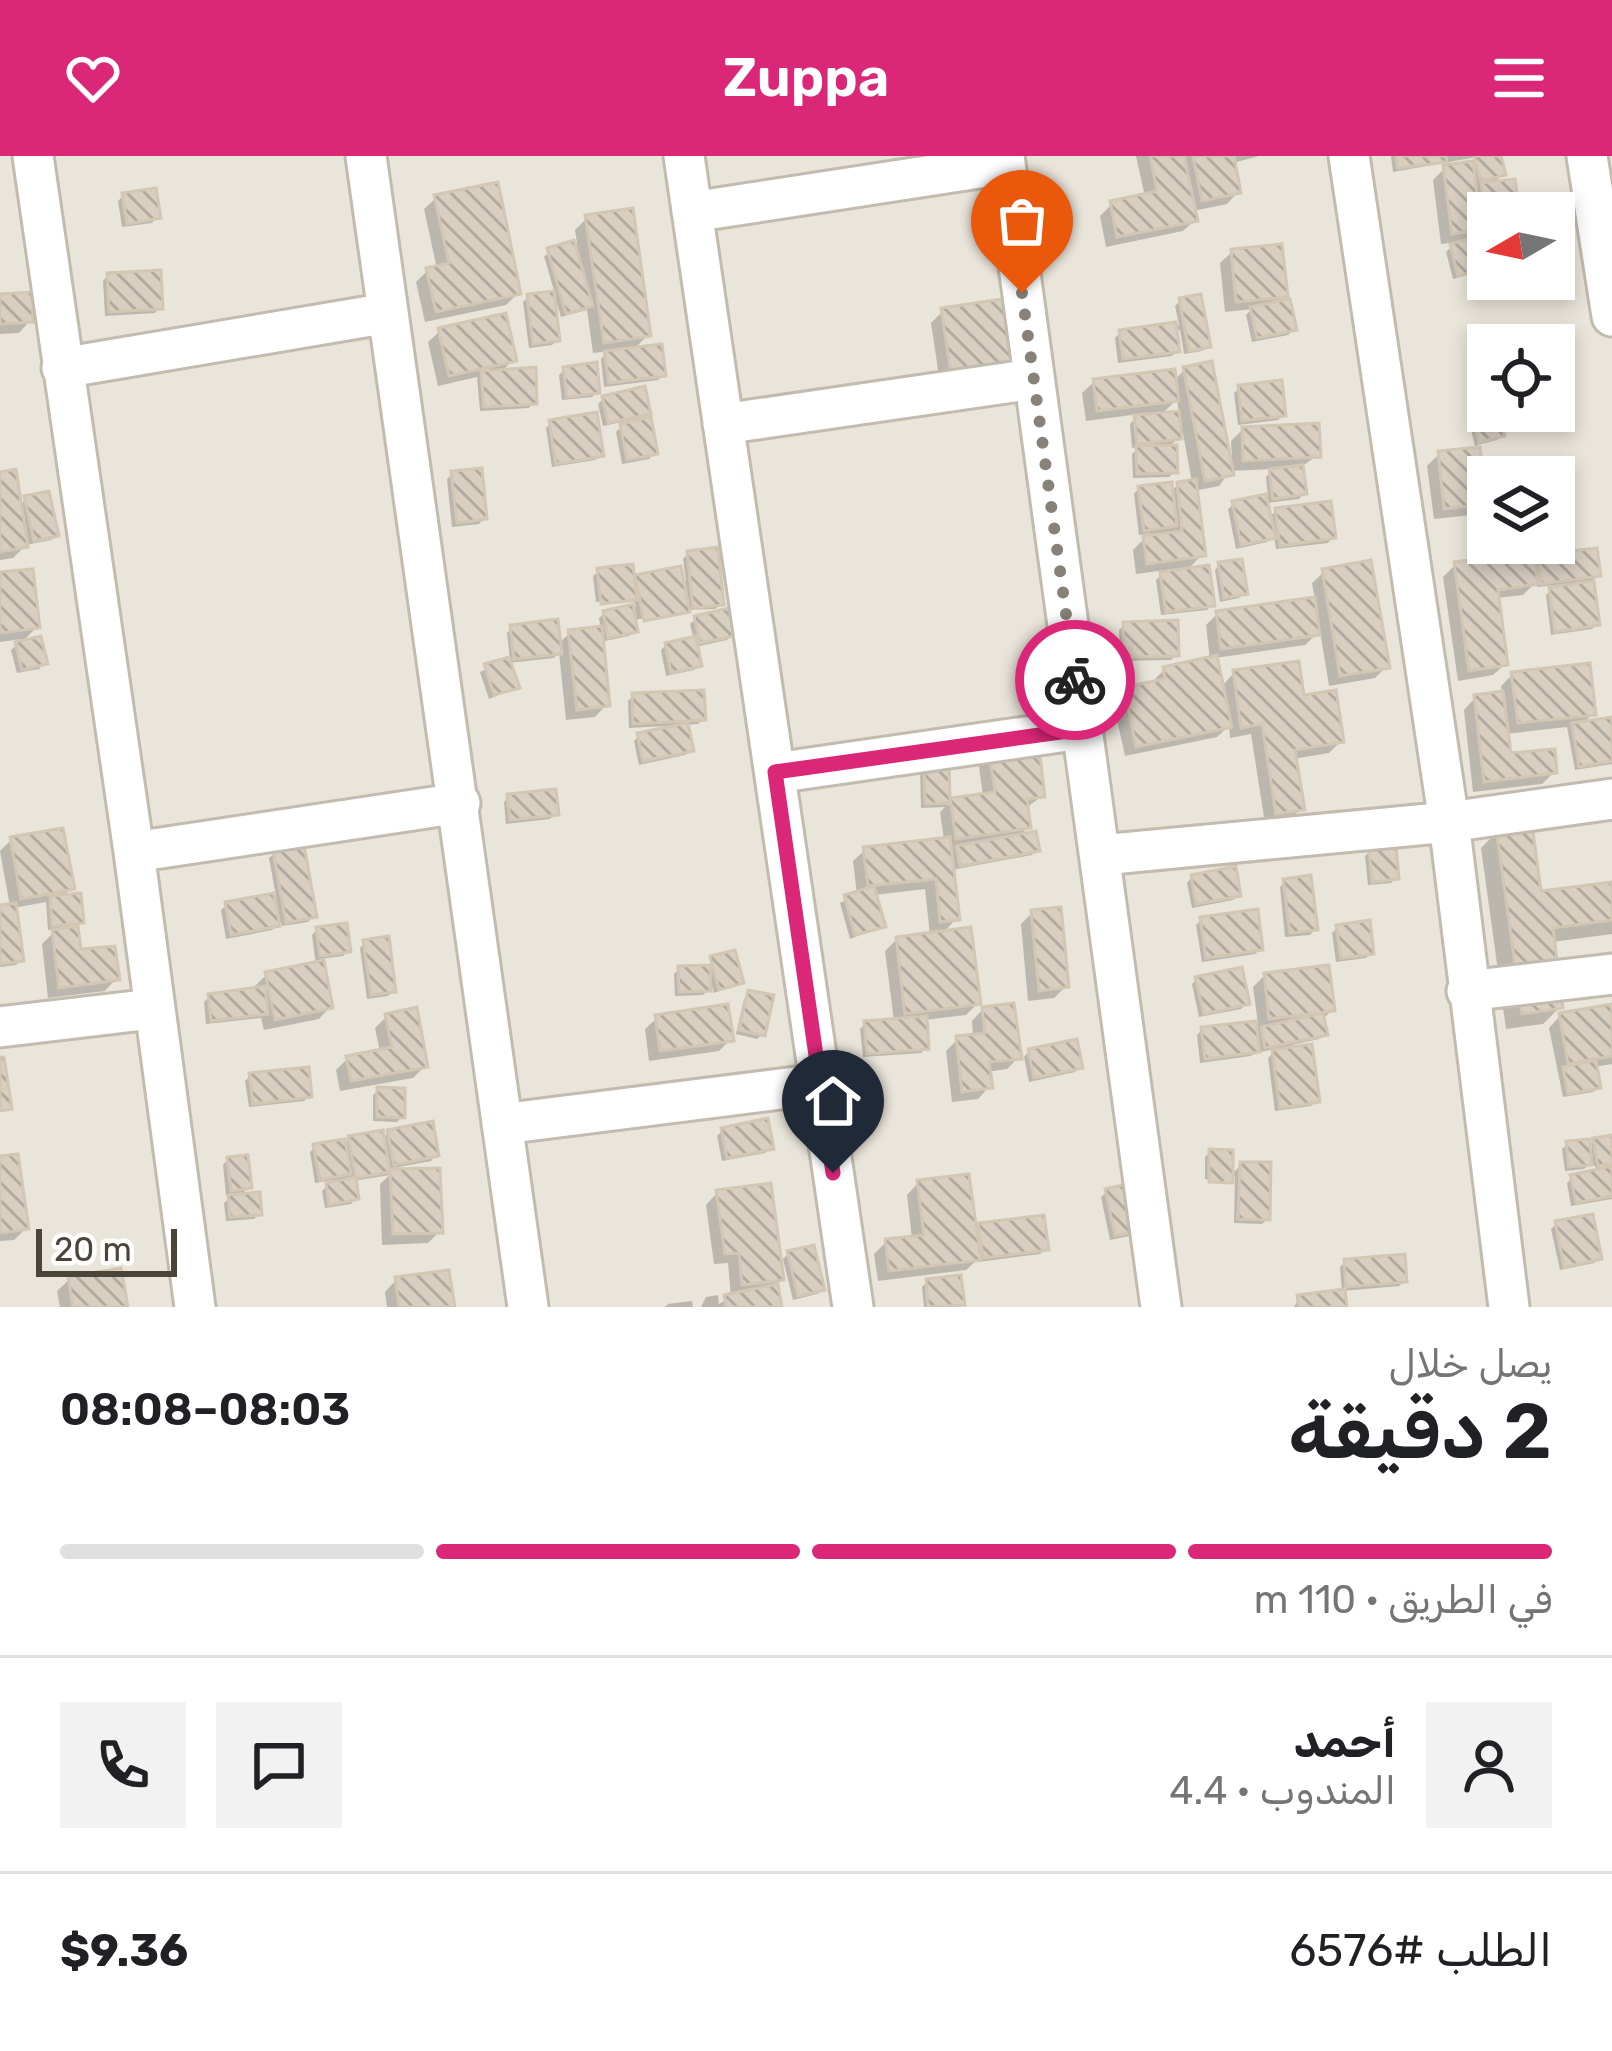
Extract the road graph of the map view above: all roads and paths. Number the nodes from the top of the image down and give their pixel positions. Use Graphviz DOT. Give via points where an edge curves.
graph roads {
  1 [pos="33,156"];
  2 [pos="366,156"];
  3 [pos="684,156"];
  4 [pos="1349,156"];
  5 [pos="1587,156"];
  6 [pos="1005,160"];
  7 [pos="692,212"];
  8 [pos="388,313"];
  9 [pos="1612,316"];
  10 [pos="62,368"];
  11 [pos="1034,379"];
  12 [pos="723,424"];
  13 [pos="1082,729"];
  14 [pos="775,772"];
  15 [pos="1612,799"];
  16 [pos="460,803"];
  17 [pos="1449,822"];
  18 [pos="134,852"];
  19 [pos="1102,855"];
  20 [pos="1612,974"];
  21 [pos="1468,991"];
  22 [pos="152,1009"];
  23 [pos="0,1027"];
  24 [pos="820,1084"];
  25 [pos="502,1124"];
  26 [pos="195,1307"];
  27 [pos="528,1307"];
  28 [pos="853,1307"];
  29 [pos="1161,1307"];
  30 [pos="1508,1307"];
  1 -- 10 [label="street"];
  2 -- 8 [label="street"];
  3 -- 7 [label="street"];
  4 -- 17 [label="street"];
  5 -- 9 [label="street"];
  6 -- 7 [label="street"];
  6 -- 11 [label="street"];
  7 -- 12 [label="street"];
  8 -- 10 [label="street"];
  8 -- 16 [label="street"];
  10 -- 18 [label="street"];
  11 -- 12 [label="street"];
  11 -- 13 [label="street"];
  12 -- 14 [label="street"];
  13 -- 14 [label="street"];
  13 -- 19 [label="street"];
  14 -- 24 [label="street"];
  15 -- 17 [label="street"];
  16 -- 18 [label="street"];
  16 -- 25 [label="street"];
  17 -- 19 [label="street"];
  17 -- 21 [label="street"];
  18 -- 22 [label="street"];
  19 -- 29 [label="street"];
  20 -- 21 [label="street"];
  21 -- 30 [label="street"];
  22 -- 23 [label="street"];
  22 -- 26 [label="street"];
  24 -- 25 [label="street"];
  24 -- 28 [label="street"];
  25 -- 27 [label="street"];
}
